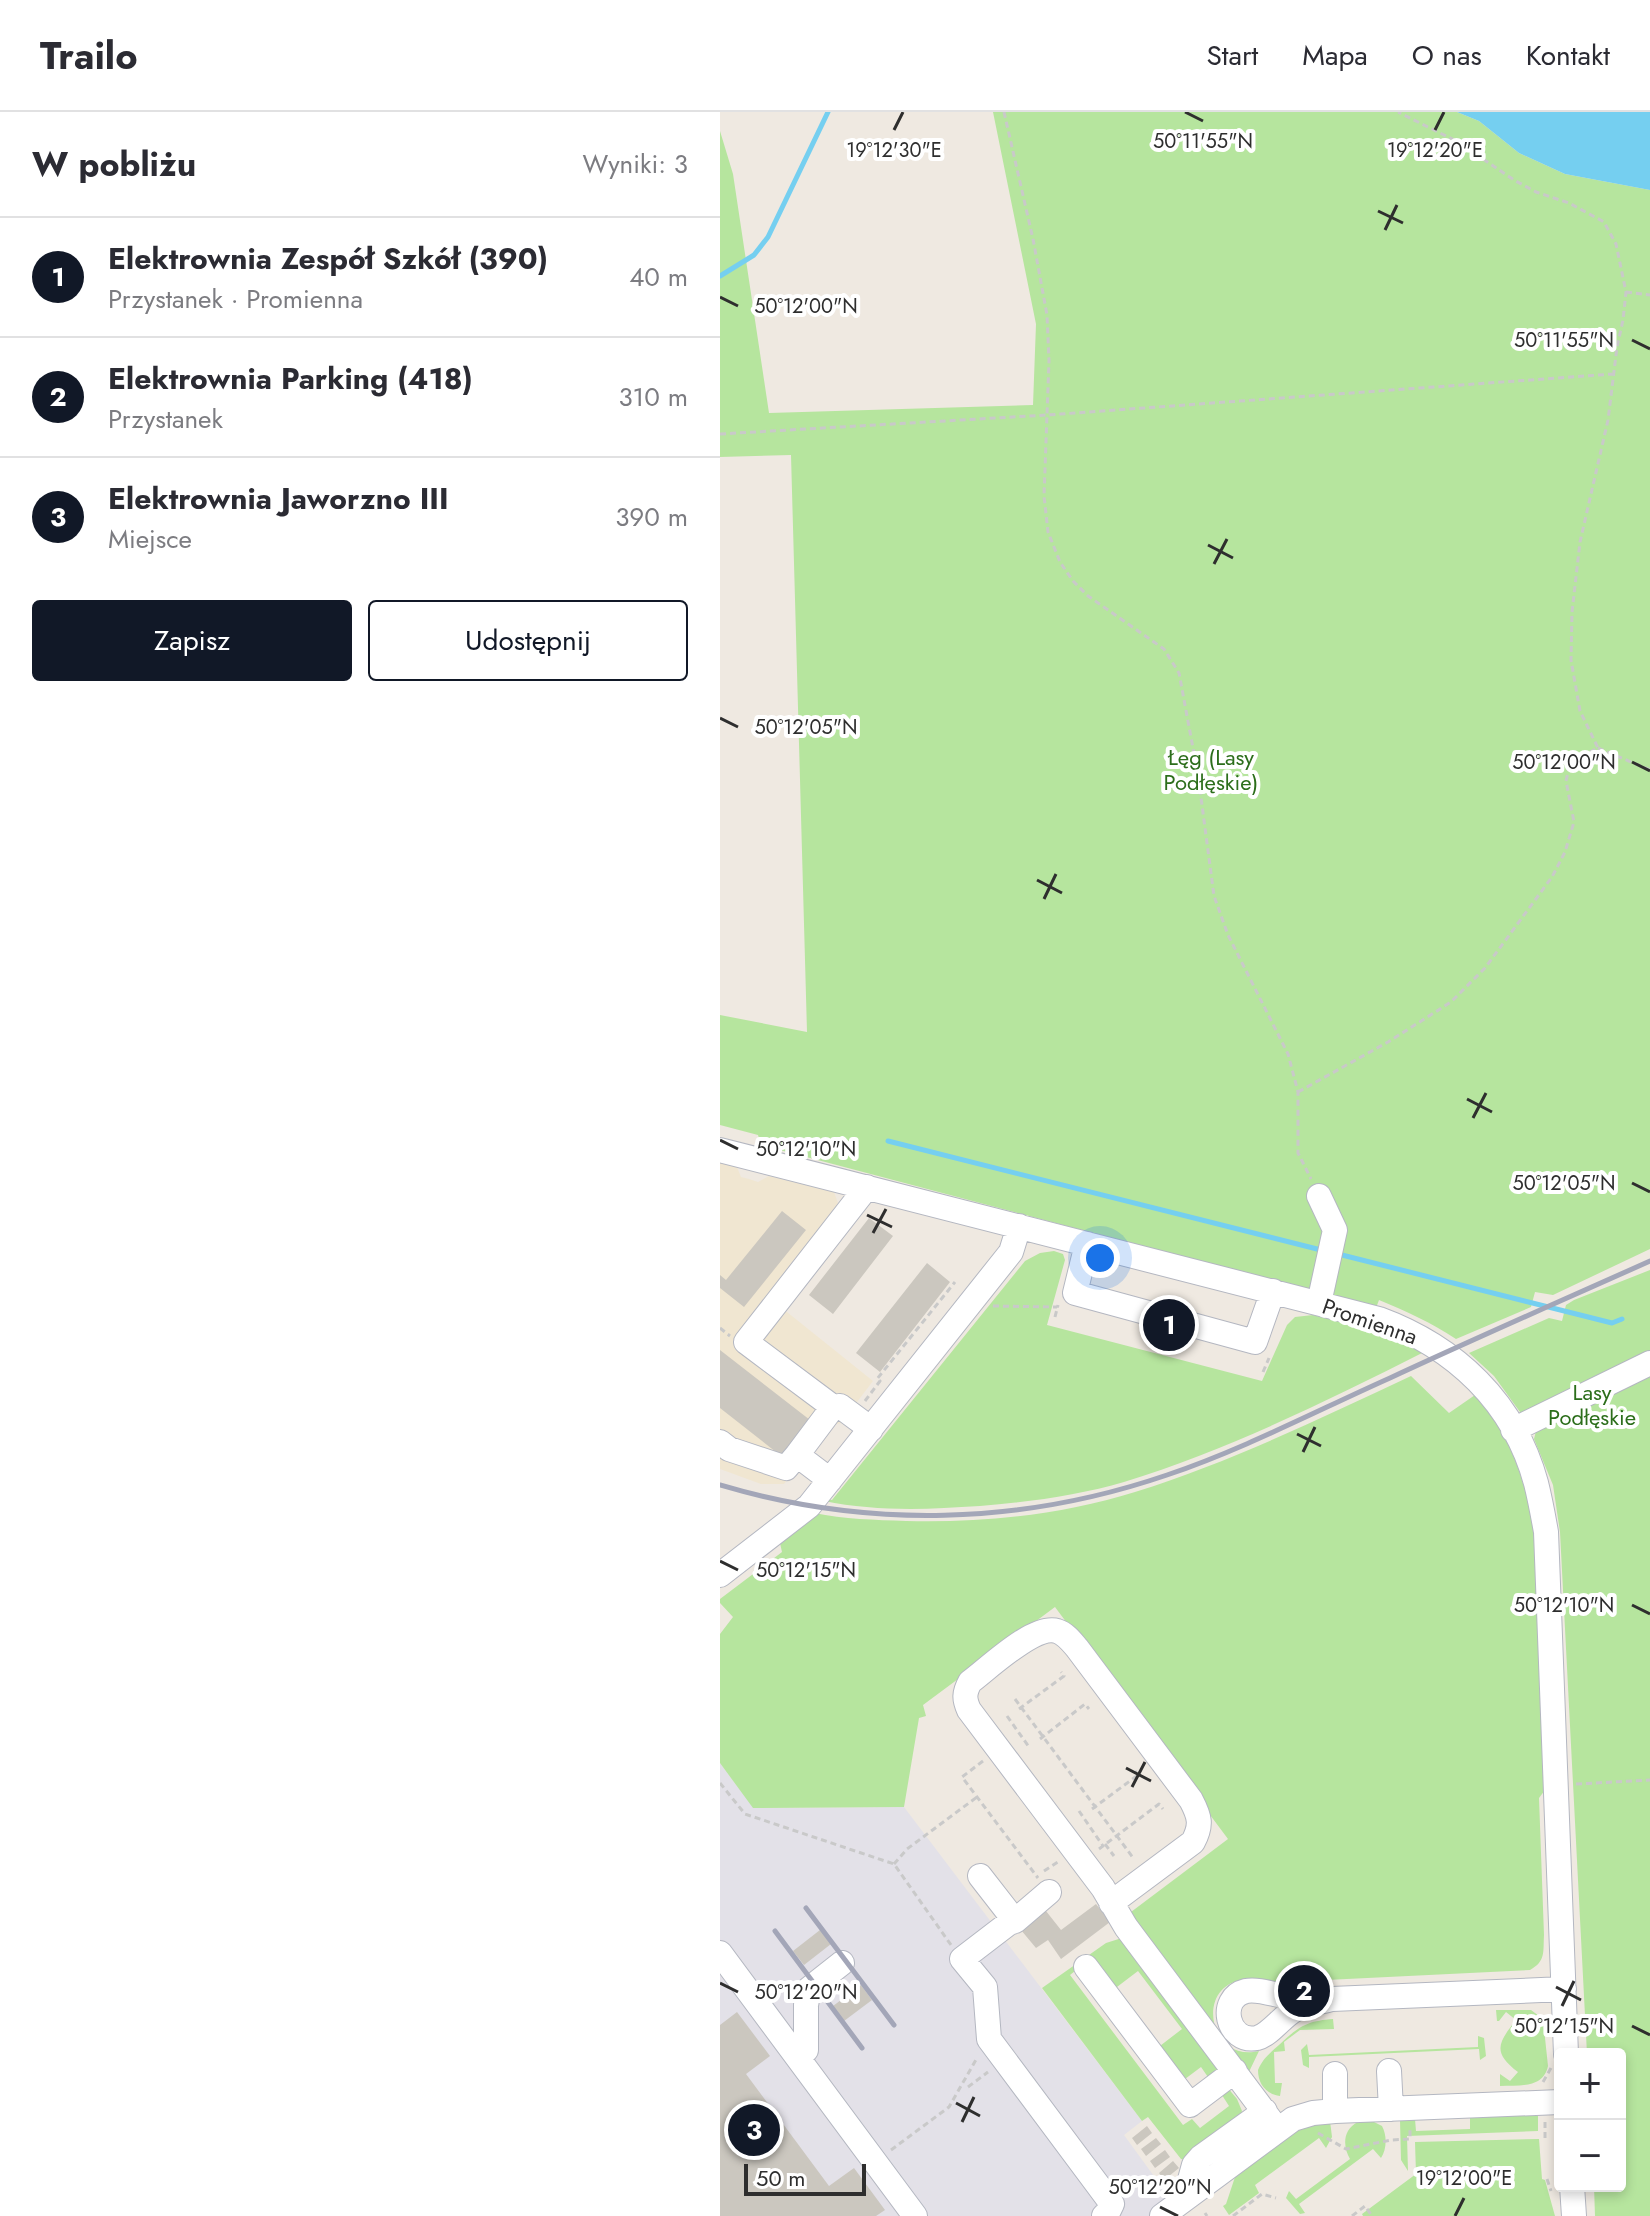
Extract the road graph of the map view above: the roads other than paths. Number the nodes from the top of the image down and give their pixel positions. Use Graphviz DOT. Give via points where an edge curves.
graph roads {
  1 [pos="720,1150"];
  2 [pos="867,1187"];
  3 [pos="1319,1196"];
  4 [pos="1019,1226"];
  5 [pos="1087,1244"];
  6 [pos="1273,1291"];
  7 [pos="1319,1303"];
  8 [pos="1650,1363"];
  9 [pos="833,1407"];
  10 [pos="871,1429"];
  11 [pos="1513,1430"];
  12 [pos="720,1442"];
  13 [pos="797,1455"];
  14 [pos="830,1480"];
  15 [pos="720,1575"];
  16 [pos="980,1876"];
  17 [pos="1049,1892"];
  18 [pos="1111,1903"];
  19 [pos="1015,1921"];
  20 [pos="720,1953"];
  21 [pos="842,1963"];
  22 [pos="1086,1967"];
  23 [pos="1564,1989"];
  24 [pos="1261,1993"];
  25 [pos="1332,1999"];
  26 [pos="1273,2026"];
  27 [pos="1560,2048"];
  28 [pos="798,2058"];
  29 [pos="1235,2071"];
  30 [pos="1389,2071"];
  31 [pos="1335,2074"];
  32 [pos="1391,2109"];
  33 [pos="1552,2110"];
  34 [pos="1335,2111"];
  35 [pos="1272,2120"];
  36 [pos="1572,2192"];
  37 [pos="1187,2210"];
  38 [pos="915,2216"];
  39 [pos="1104,2216"];
  40 [pos="1574,2216"];
  1 -- 2 [label="street, Promienna"];
  2 -- 4 [label="street, Promienna"];
  2 -- 9 [label="street" via="746,1342"];
  3 -- 7 [label="street" via="1335,1230"];
  4 -- 5 [label="street, Promienna"];
  4 -- 10 [label="street" via="1011,1252"];
  5 -- 6 [label="street, Promienna"];
  5 -- 6 [label="street" via="1075,1293 1255,1342"];
  6 -- 7 [label="street, Promienna"];
  7 -- 11 [label="street, Promienna" via="1379,1319 1433,1343 1483,1386"];
  8 -- 11 [label="street"];
  9 -- 10 [label="street" via="840,1406"];
  9 -- 13 [label="street"];
  10 -- 14 [label="street"];
  11 -- 23 [label="street, Promienna" via="1536,1482 1546,1532"];
  12 -- 13 [label="street" via="786,1468"];
  13 -- 14 [label="street"];
  14 -- 15 [label="street" via="809,1506"];
  16 -- 19 [label="street"];
  17 -- 19 [label="street"];
  18 -- 18 [label="street" via="1193,1842 1199,1814 1077,1648 1065,1635 1044,1630 970,1682 965,1701"];
  18 -- 29 [label="street"];
  19 -- 39 [label="street" via="962,1959 985,1987 989,2039 1112,2204"];
  20 -- 28 [label="street"];
  21 -- 28 [label="street" via="809,1989 806,2050"];
  22 -- 29 [label="street" via="1190,2105"];
  23 -- 25 [label="street"];
  23 -- 27 [label="street, Promienna"];
  24 -- 25 [label="street"];
  24 -- 26 [label="street" via="1273,2003"];
  24 -- 26 [label="street" via="1238,1995 1229,2007 1229,2022 1246,2038 1261,2037"];
  25 -- 26 [label="street" via="1297,2009"];
  28 -- 38 [label="street"];
  29 -- 35 [label="street"];
  30 -- 32 [label="street"];
  31 -- 34 [label="street"];
  32 -- 33 [label="street"];
  32 -- 34 [label="street"];
  34 -- 35 [label="street"];
  35 -- 37 [label="street"];
  36 -- 40 [label="street"];
}
